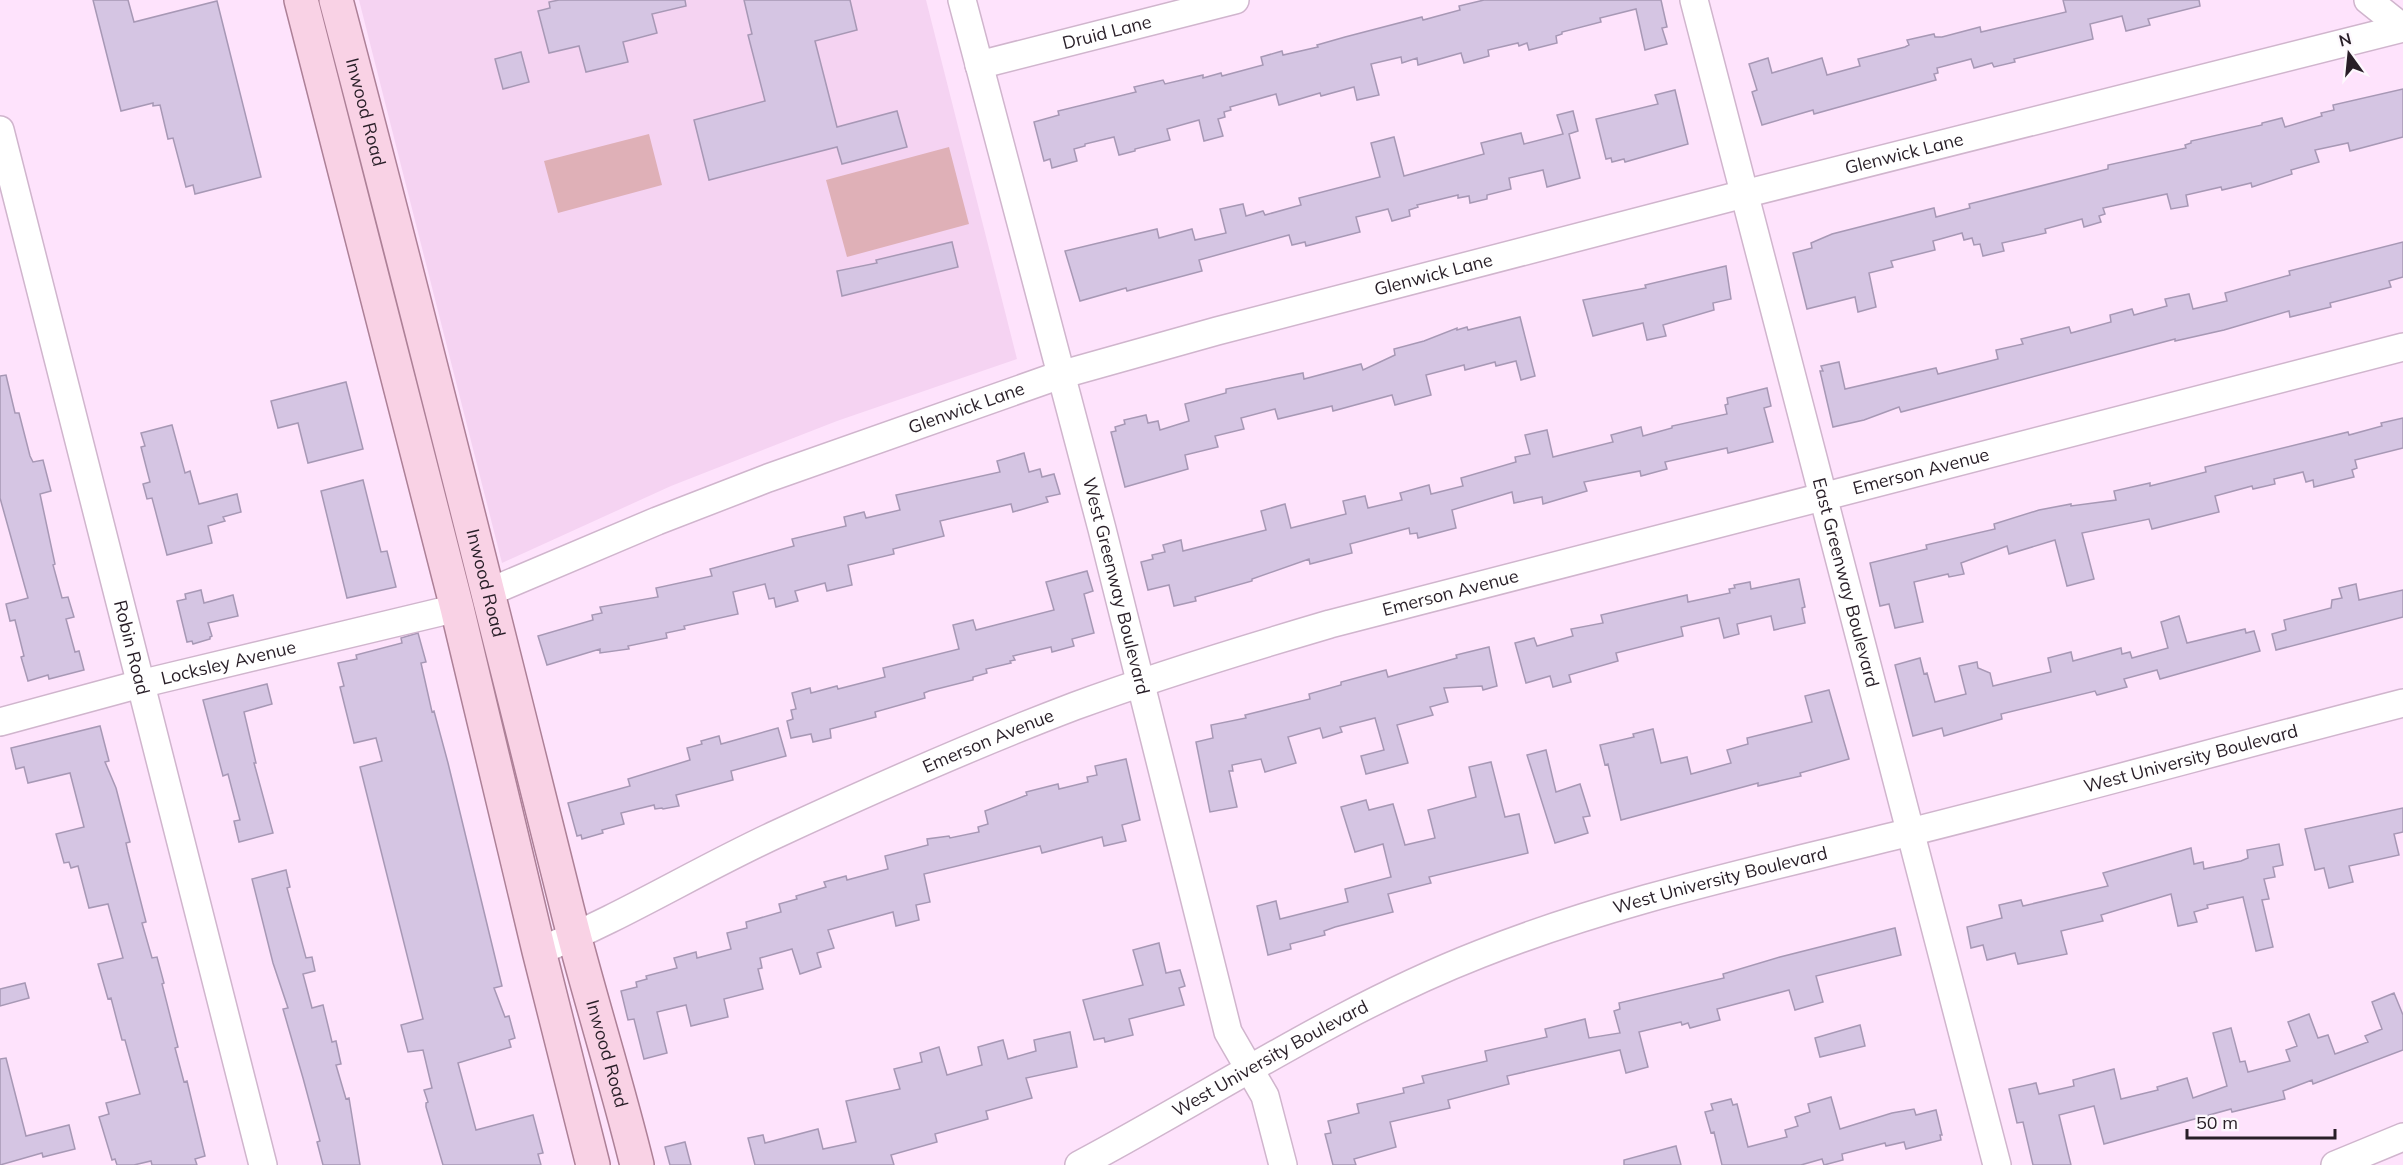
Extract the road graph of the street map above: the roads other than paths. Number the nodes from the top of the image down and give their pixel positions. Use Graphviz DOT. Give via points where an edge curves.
graph roads {
  1 [pos="301,0"];
  2 [pos="336,0"];
  3 [pos="962,0"];
  4 [pos="1235,0"];
  5 [pos="1694,0"];
  6 [pos="2368,0"];
  7 [pos="2403,28"];
  8 [pos="979,65"];
  9 [pos="0,130"];
  10 [pos="1744,194"];
  11 [pos="2403,347"];
  12 [pos="1060,375"];
  13 [pos="1824,498"];
  14 [pos="487,593"];
  15 [pos="458,608"];
  16 [pos="1141,683"];
  17 [pos="140,684"];
  18 [pos="2403,703"];
  19 [pos="0,722"];
  20 [pos="1911,832"];
  21 [pos="574,937"];
  22 [pos="538,951"];
  23 [pos="1249,1068"];
  24 [pos="2403,1137"];
  25 [pos="263,1165"];
  26 [pos="593,1165"];
  27 [pos="637,1165"];
  28 [pos="1078,1165"];
  29 [pos="1284,1165"];
  30 [pos="1997,1165"];
  31 [pos="2335,1165"];
  1 -- 15 [label="main road, Inwood Road"];
  2 -- 14 [label="main road, Inwood Road"];
  3 -- 8 [label="street, West Greenway Boulevard"];
  4 -- 8 [label="street, Druid Lane"];
  5 -- 10 [label="street, East Greenway Boulevard"];
  6 -- 7 [label="street"];
  7 -- 10 [label="street, Glenwick Lane"];
  8 -- 12 [label="street, West Greenway Boulevard"];
  9 -- 17 [label="street, Robin Road"];
  10 -- 12 [label="street, Glenwick Lane"];
  10 -- 13 [label="street, East Greenway Boulevard"];
  11 -- 13 [label="street, Emerson Avenue"];
  12 -- 14 [label="street, Glenwick Lane" via="757,482"];
  12 -- 16 [label="street, West Greenway Boulevard"];
  13 -- 16 [label="street, Emerson Avenue" via="1330,624"];
  13 -- 20 [label="street, East Greenway Boulevard"];
  14 -- 15 [label="main road"];
  14 -- 21 [label="main road, Inwood Road"];
  15 -- 17 [label="street, Locksley Avenue"];
  15 -- 22 [label="main road, Inwood Road"];
  16 -- 21 [label="street, Emerson Avenue" via="914,772 775,835"];
  16 -- 23 [label="street, West Greenway Boulevard" via="1228,1032"];
  17 -- 19 [label="street, Locksley Avenue"];
  17 -- 25 [label="street, Robin Road"];
  18 -- 20 [label="street, West University Boulevard"];
  20 -- 23 [label="street, West University Boulevard" via="1632,902 1553,927 1421,978 1359,1007"];
  20 -- 30 [label="street, East Greenway Boulevard"];
  21 -- 22 [label="street, Emerson Avenue"];
  21 -- 27 [label="main road, Inwood Road"];
  22 -- 26 [label="main road, Inwood Road"];
  23 -- 28 [label="street, West University Boulevard"];
  23 -- 29 [label="street, West Greenway Boulevard" via="1265,1096"];
  24 -- 31 [label="street"];
}
